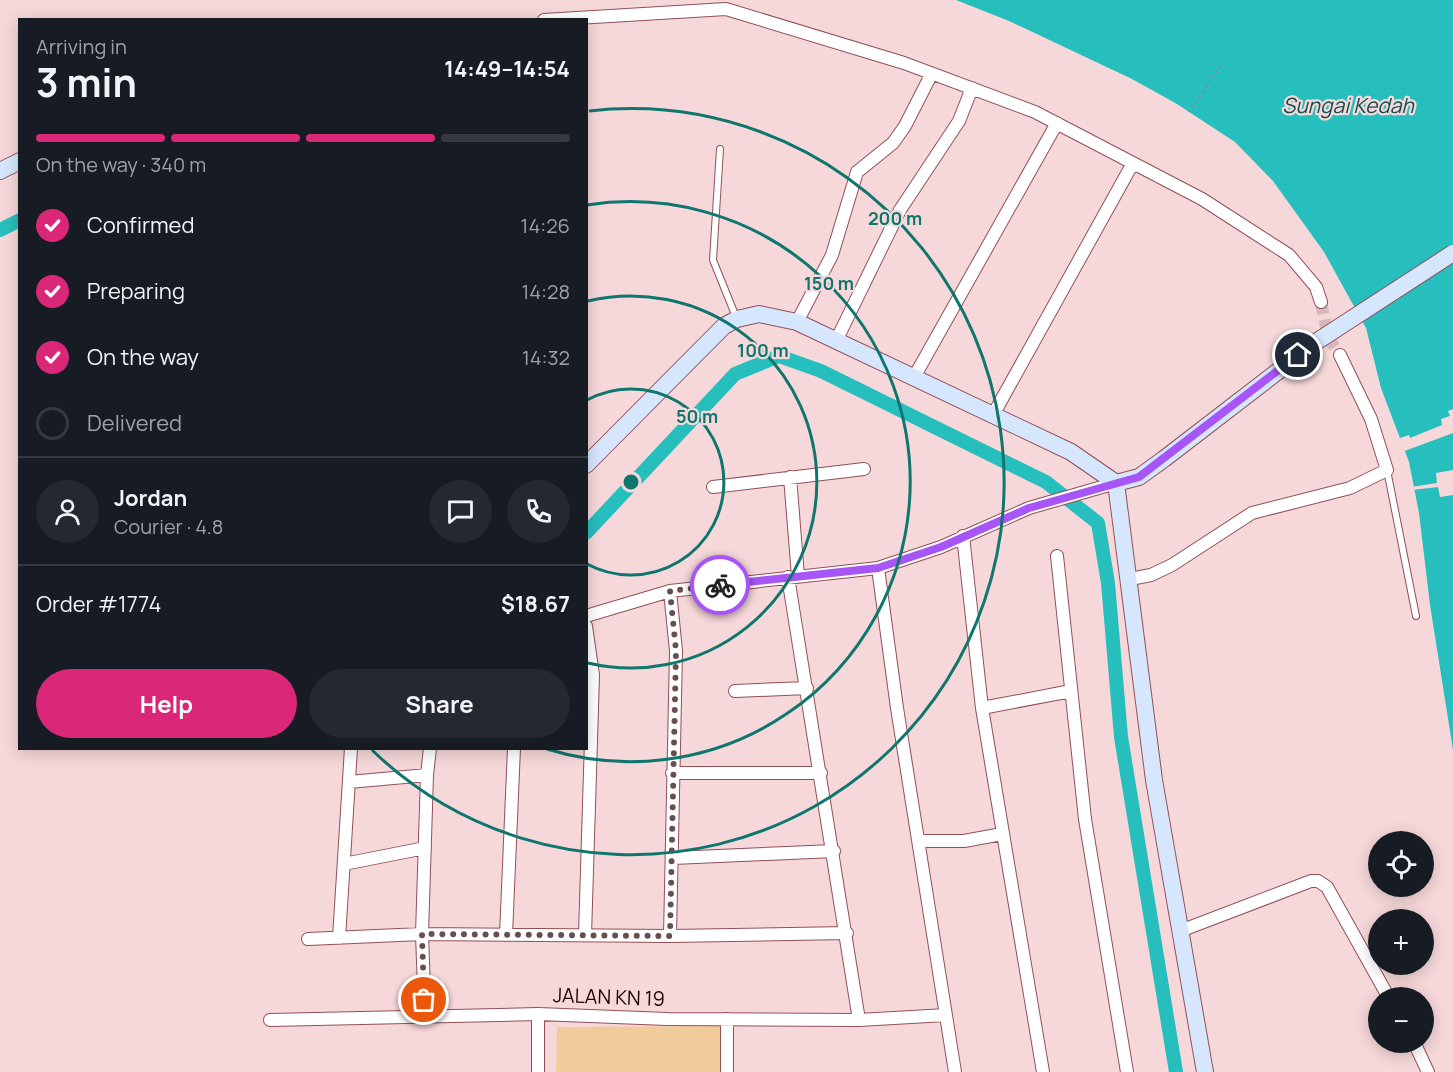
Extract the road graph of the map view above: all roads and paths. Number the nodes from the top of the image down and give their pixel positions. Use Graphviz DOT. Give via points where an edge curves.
graph roads {
  1 [pos="577,18"];
  2 [pos="1222,64"];
  3 [pos="931,75"];
  4 [pos="972,88"];
  5 [pos="1189,112"];
  6 [pos="1057,123"];
  7 [pos="720,149"];
  8 [pos="18,162"];
  9 [pos="1133,163"];
  10 [pos="0,171"];
  11 [pos="1453,253"];
  12 [pos="1321,302"];
  13 [pos="737,319"];
  14 [pos="797,322"];
  15 [pos="836,341"];
  16 [pos="1340,355"];
  17 [pos="913,379"];
  18 [pos="993,415"];
  19 [pos="588,463"];
  20 [pos="864,469"];
  21 [pos="1387,470"];
  22 [pos="790,477"];
  23 [pos="1109,485"];
  24 [pos="713,487"];
  25 [pos="963,536"];
  26 [pos="1057,556"];
  27 [pos="878,568"];
  28 [pos="793,577"];
  29 [pos="1130,579"];
  30 [pos="670,591"];
  31 [pos="588,615"];
  32 [pos="1416,616"];
  33 [pos="588,640"];
  34 [pos="807,688"];
  35 [pos="735,691"];
  36 [pos="1071,692"];
  37 [pos="982,708"];
  38 [pos="351,750"];
  39 [pos="430,750"];
  40 [pos="514,750"];
  41 [pos="672,773"];
  42 [pos="821,773"];
  43 [pos="426,775"];
  44 [pos="349,782"];
  45 [pos="1002,834"];
  46 [pos="919,841"];
  47 [pos="425,848"];
  48 [pos="834,851"];
  49 [pos="673,858"];
  50 [pos="344,864"];
  51 [pos="1180,931"];
  52 [pos="847,933"];
  53 [pos="422,934"];
  54 [pos="506,935"];
  55 [pos="585,935"];
  56 [pos="670,936"];
  57 [pos="339,938"];
  58 [pos="308,939"];
  59 [pos="1383,987"];
  60 [pos="538,1014"];
  61 [pos="946,1015"];
  62 [pos="425,1017"];
  63 [pos="727,1019"];
  64 [pos="270,1020"];
  65 [pos="859,1020"];
  66 [pos="1419,1053"];
  67 [pos="538,1072"];
  68 [pos="727,1072"];
  69 [pos="955,1072"];
  70 [pos="1043,1072"];
  71 [pos="1127,1072"];
  72 [pos="1205,1072"];
  73 [pos="1428,1072"];
  1 -- 3 [label="street" via="726,9 904,63"];
  2 -- 5 [label="path"];
  3 -- 4 [label="street"];
  3 -- 14 [label="street" via="893,143 856,172 832,255"];
  4 -- 6 [label="street"];
  4 -- 15 [label="street" via="959,121 900,210"];
  6 -- 9 [label="street"];
  6 -- 17 [label="street"];
  7 -- 13 [label="lane" via="713,260"];
  8 -- 10 [label="main road"];
  9 -- 12 [label="street" via="1202,199 1289,255 1316,287"];
  9 -- 18 [label="street"];
  11 -- 23 [label="main road, bridge" via="1316,342 1139,477"];
  13 -- 14 [label="main road" via="759,314"];
  13 -- 19 [label="main road" via="709,338"];
  14 -- 15 [label="main road"];
  15 -- 17 [label="main road"];
  16 -- 21 [label="street" via="1371,419"];
  17 -- 18 [label="main road"];
  18 -- 23 [label="main road" via="1071,452"];
  20 -- 22 [label="street"];
  21 -- 29 [label="street" via="1350,488 1252,513 1161,571"];
  21 -- 32 [label="lane"];
  22 -- 24 [label="street"];
  22 -- 28 [label="street"];
  23 -- 25 [label="street" via="1029,508"];
  23 -- 29 [label="main road"];
  25 -- 27 [label="street"];
  25 -- 37 [label="street"];
  26 -- 36 [label="street"];
  27 -- 28 [label="street"];
  27 -- 46 [label="street"];
  28 -- 30 [label="street"];
  28 -- 34 [label="street"];
  29 -- 51 [label="main road" via="1154,780"];
  30 -- 31 [label="street"];
  30 -- 41 [label="street" via="676,651"];
  33 -- 55 [label="street" via="593,675"];
  34 -- 35 [label="street"];
  34 -- 42 [label="street"];
  36 -- 37 [label="street"];
  36 -- 71 [label="street" via="1089,840"];
  37 -- 45 [label="street"];
  38 -- 44 [label="street"];
  39 -- 43 [label="street"];
  40 -- 54 [label="street"];
  41 -- 42 [label="street"];
  41 -- 49 [label="street"];
  42 -- 48 [label="street"];
  43 -- 44 [label="street"];
  43 -- 47 [label="street"];
  44 -- 50 [label="street"];
  45 -- 46 [label="street" via="964,841"];
  45 -- 70 [label="street"];
  46 -- 61 [label="street"];
  47 -- 50 [label="street"];
  47 -- 53 [label="street"];
  48 -- 49 [label="street"];
  48 -- 52 [label="street"];
  49 -- 56 [label="street"];
  50 -- 57 [label="street"];
  51 -- 59 [label="street" via="1318,881 1327,887"];
  51 -- 72 [label="main road"];
  52 -- 56 [label="street"];
  52 -- 65 [label="street"];
  53 -- 54 [label="street"];
  53 -- 57 [label="street"];
  53 -- 62 [label="street"];
  54 -- 55 [label="street"];
  55 -- 56 [label="street"];
  57 -- 58 [label="street"];
  60 -- 62 [label="street, JALAN KN 19"];
  60 -- 63 [label="street, JALAN KN 19"];
  60 -- 67 [label="street"];
  61 -- 65 [label="street, JALAN KN 19"];
  61 -- 69 [label="street"];
  62 -- 64 [label="street, JALAN KN 19"];
  63 -- 65 [label="street, JALAN KN 19"];
  63 -- 68 [label="street"];
  66 -- 73 [label="street"];
}
